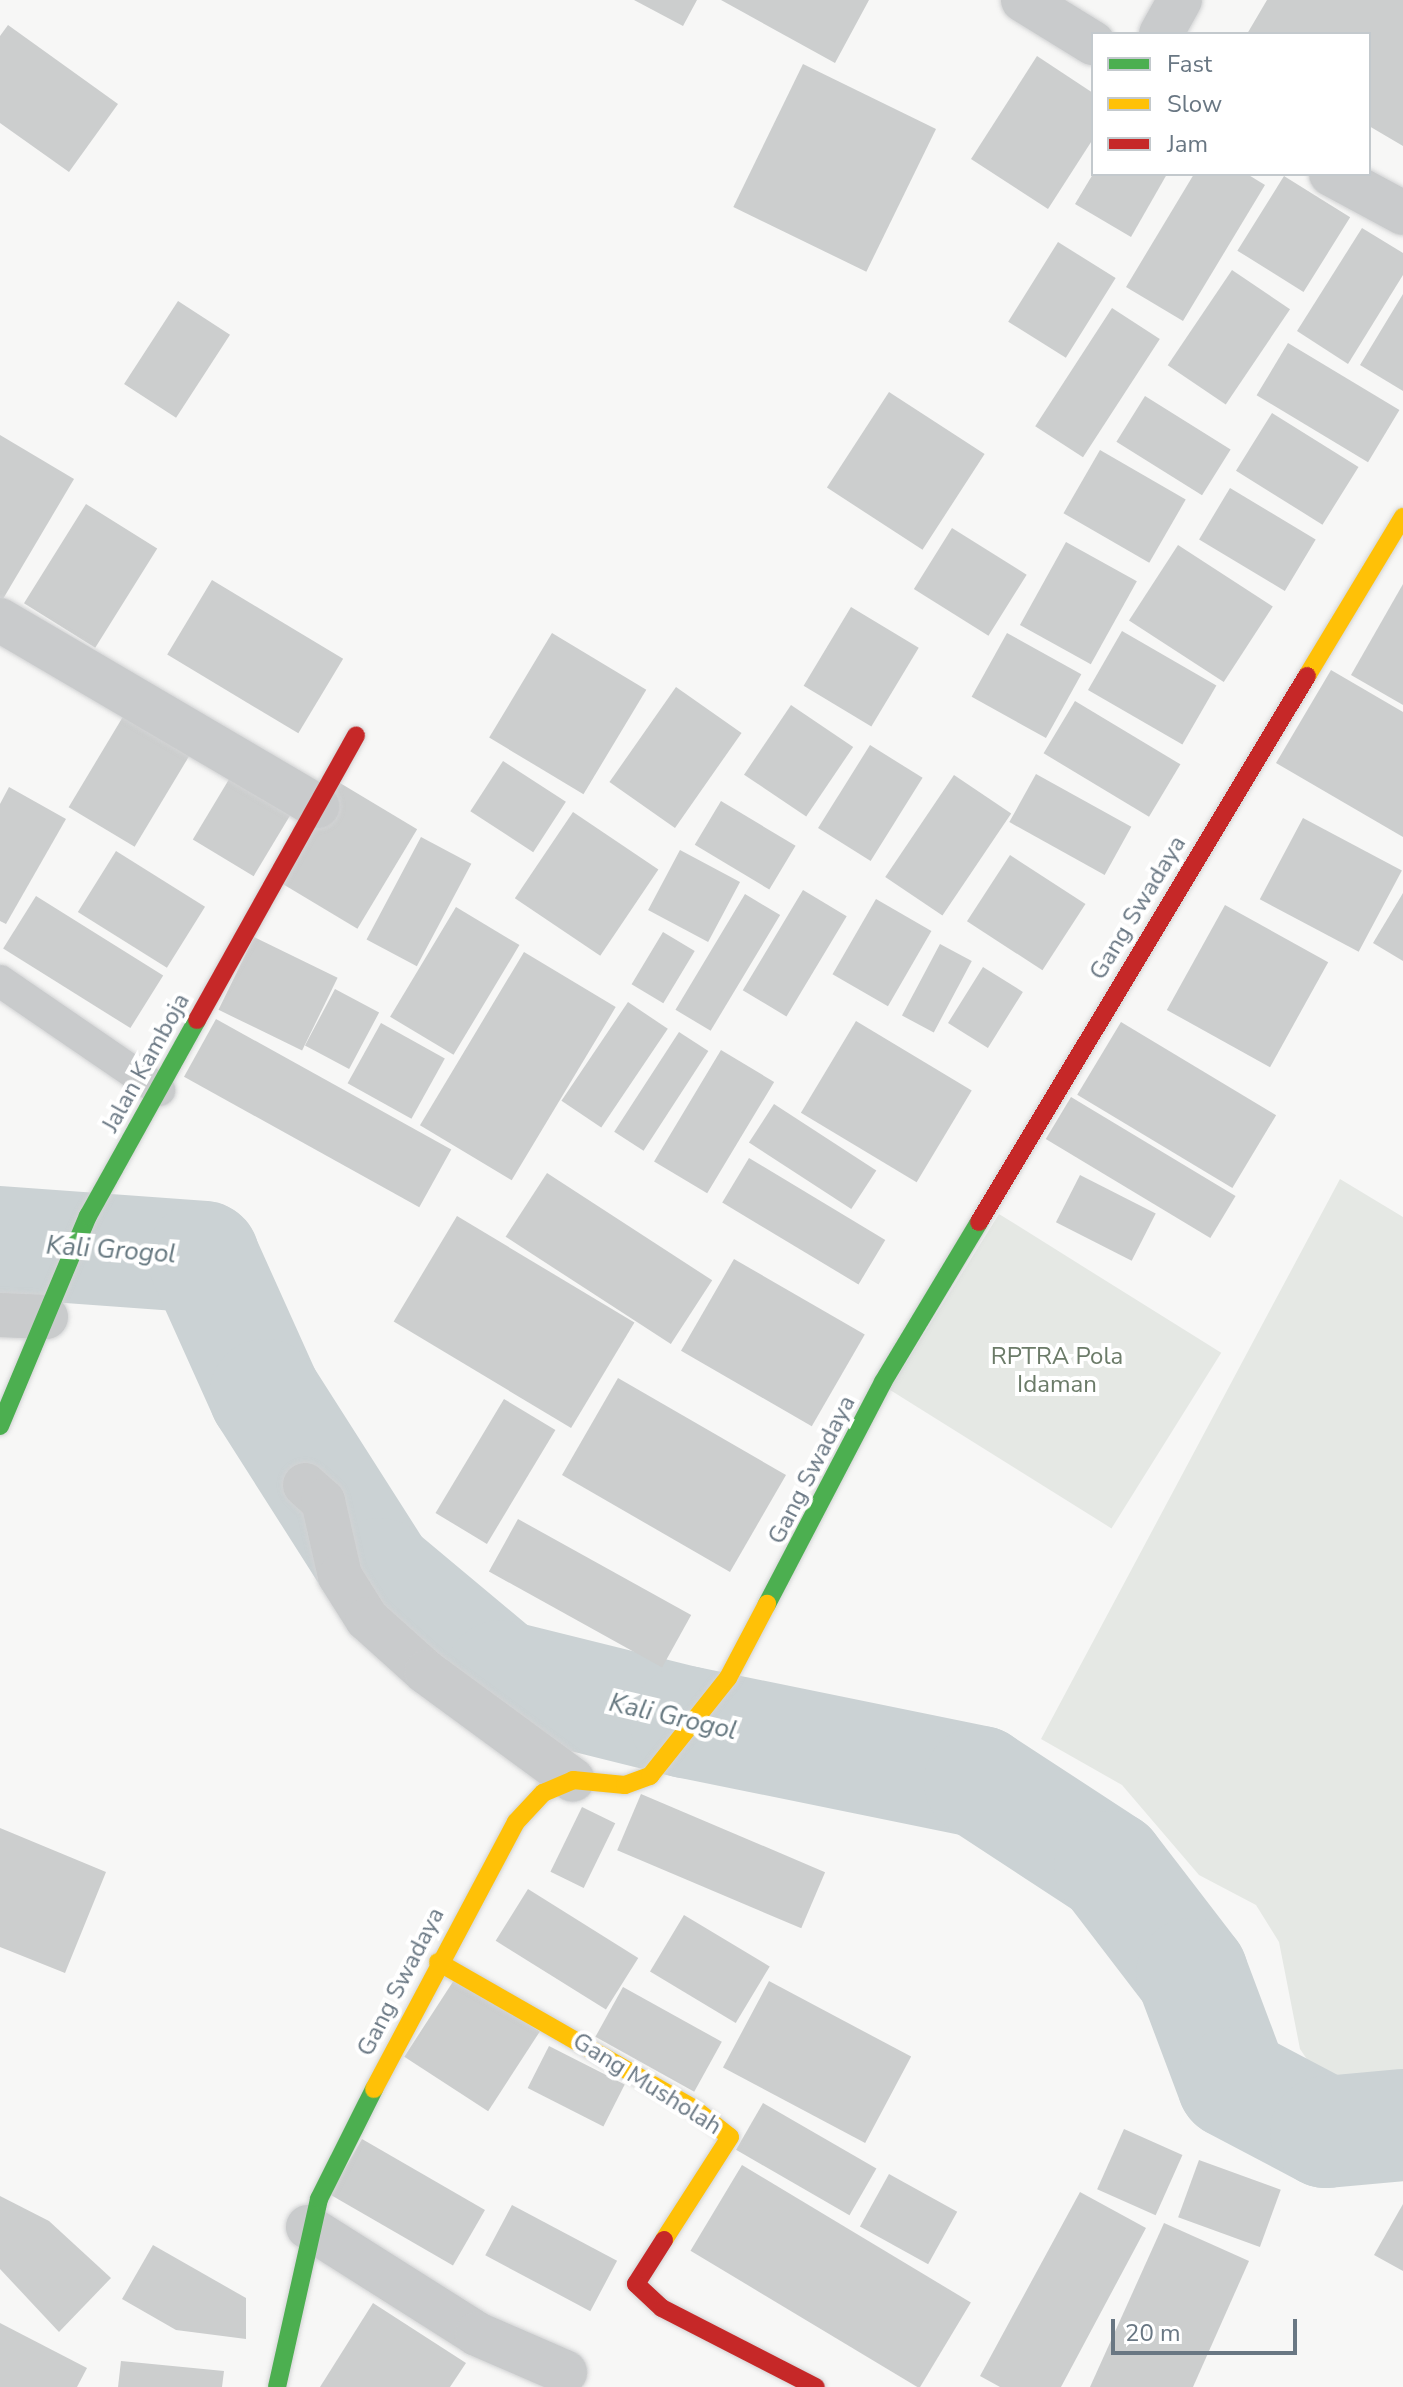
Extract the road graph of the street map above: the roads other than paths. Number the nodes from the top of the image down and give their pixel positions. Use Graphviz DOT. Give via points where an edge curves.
graph roads {
  1 [pos="1023,0"];
  2 [pos="1180,0"];
  3 [pos="1162,32"];
  4 [pos="1091,42"];
  5 [pos="1335,176"];
  6 [pos="1403,213"];
  7 [pos="1403,517"];
  8 [pos="0,620"];
  9 [pos="356,735"];
  10 [pos="317,806"];
  11 [pos="0,981"];
  12 [pos="159,1090"];
  13 [pos="0,1315"];
  14 [pos="46,1317"];
  15 [pos="0,1426"];
  16 [pos="305,1485"];
  17 [pos="573,1780"];
  18 [pos="438,1962"];
  19 [pos="308,2227"];
  20 [pos="565,2372"];
  21 [pos="277,2387"];
  22 [pos="816,2387"];
  1 -- 4 [label="street"];
  2 -- 3 [label="street"];
  5 -- 6 [label="street"];
  7 -- 17 [label="street, Gang Swadaya" via="891,1368 728,1678 669,1756 636,1784"];
  8 -- 10 [label="street"];
  9 -- 10 [label="street, Jalan Kamboja"];
  10 -- 12 [label="street, Jalan Kamboja"];
  11 -- 12 [label="lane"];
  12 -- 14 [label="street, Jalan Kamboja" via="88,1216"];
  13 -- 14 [label="street"];
  14 -- 15 [label="street, Jalan Kamboja"];
  16 -- 17 [label="street" via="323,1501 340,1576 367,1619 426,1672"];
  17 -- 18 [label="street, Gang Swadaya" via="543,1793 516,1822"];
  18 -- 19 [label="street, Gang Swadaya"];
  18 -- 22 [label="street, Gang Musholah" via="696,2110 730,2137 636,2284 662,2308"];
  19 -- 20 [label="street" via="477,2334"];
  19 -- 21 [label="street, Gang Swadaya"];
}
